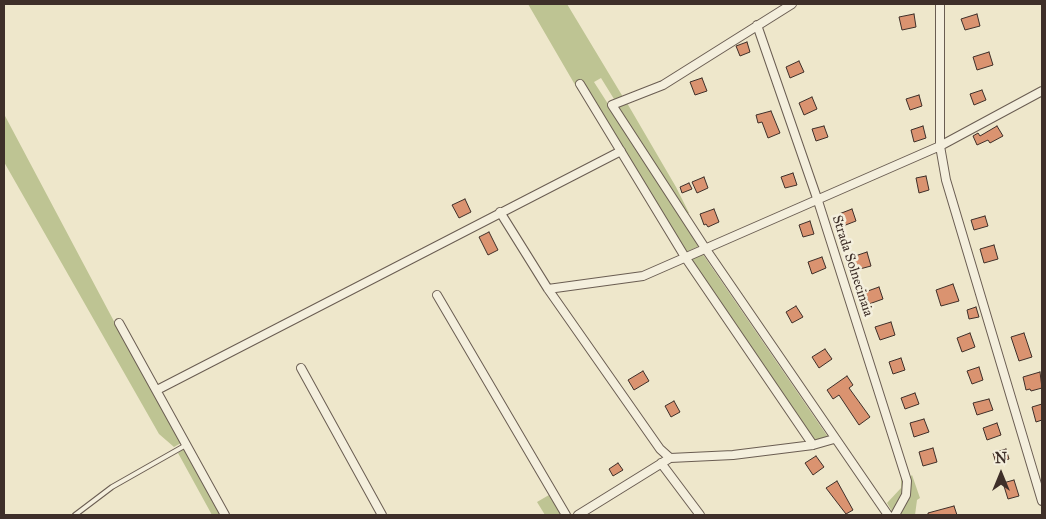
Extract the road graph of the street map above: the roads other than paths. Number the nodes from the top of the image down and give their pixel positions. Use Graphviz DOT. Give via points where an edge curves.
graph roads {
  1 [pos="792,4"];
  2 [pos="940,4"];
  3 [pos="757,25"];
  4 [pos="580,84"];
  5 [pos="1042,91"];
  6 [pos="940,146"];
  7 [pos="621,151"];
  8 [pos="818,201"];
  9 [pos="500,212"];
  10 [pos="705,248"];
  11 [pos="685,256"];
  12 [pos="548,289"];
  13 [pos="437,295"];
  14 [pos="119,322"];
  15 [pos="301,368"];
  16 [pos="157,390"];
  17 [pos="834,439"];
  18 [pos="186,445"];
  19 [pos="813,445"];
  20 [pos="670,458"];
  21 [pos="661,463"];
  22 [pos="1042,501"];
  23 [pos="583,514"];
  24 [pos="76,515"];
  25 [pos="225,515"];
  26 [pos="382,515"];
  27 [pos="566,515"];
  28 [pos="700,515"];
  29 [pos="888,515"];
  30 [pos="895,515"];
  1 -- 3 [label="street"];
  2 -- 6 [label="street"];
  3 -- 8 [label="street, Strada Solnecinaia"];
  3 -- 10 [label="street" via="662,86 612,105"];
  4 -- 7 [label="street"];
  5 -- 6 [label="street"];
  6 -- 8 [label="street"];
  6 -- 22 [label="street" via="946,180"];
  7 -- 9 [label="street"];
  7 -- 11 [label="street"];
  8 -- 10 [label="street"];
  8 -- 30 [label="street, Strada Solnecinaia" via="907,481 906,496"];
  9 -- 12 [label="street"];
  9 -- 16 [label="street"];
  10 -- 11 [label="street"];
  10 -- 17 [label="street"];
  11 -- 12 [label="street" via="630,280"];
  11 -- 19 [label="street"];
  12 -- 20 [label="street" via="660,449"];
  13 -- 27 [label="street"];
  14 -- 16 [label="street"];
  15 -- 26 [label="street"];
  16 -- 18 [label="street"];
  17 -- 19 [label="street"];
  17 -- 29 [label="street"];
  18 -- 24 [label="lane" via="112,487"];
  18 -- 25 [label="street"];
  19 -- 20 [label="street" via="733,455"];
  20 -- 21 [label="street"];
  21 -- 23 [label="street"];
  21 -- 28 [label="street"];
}
